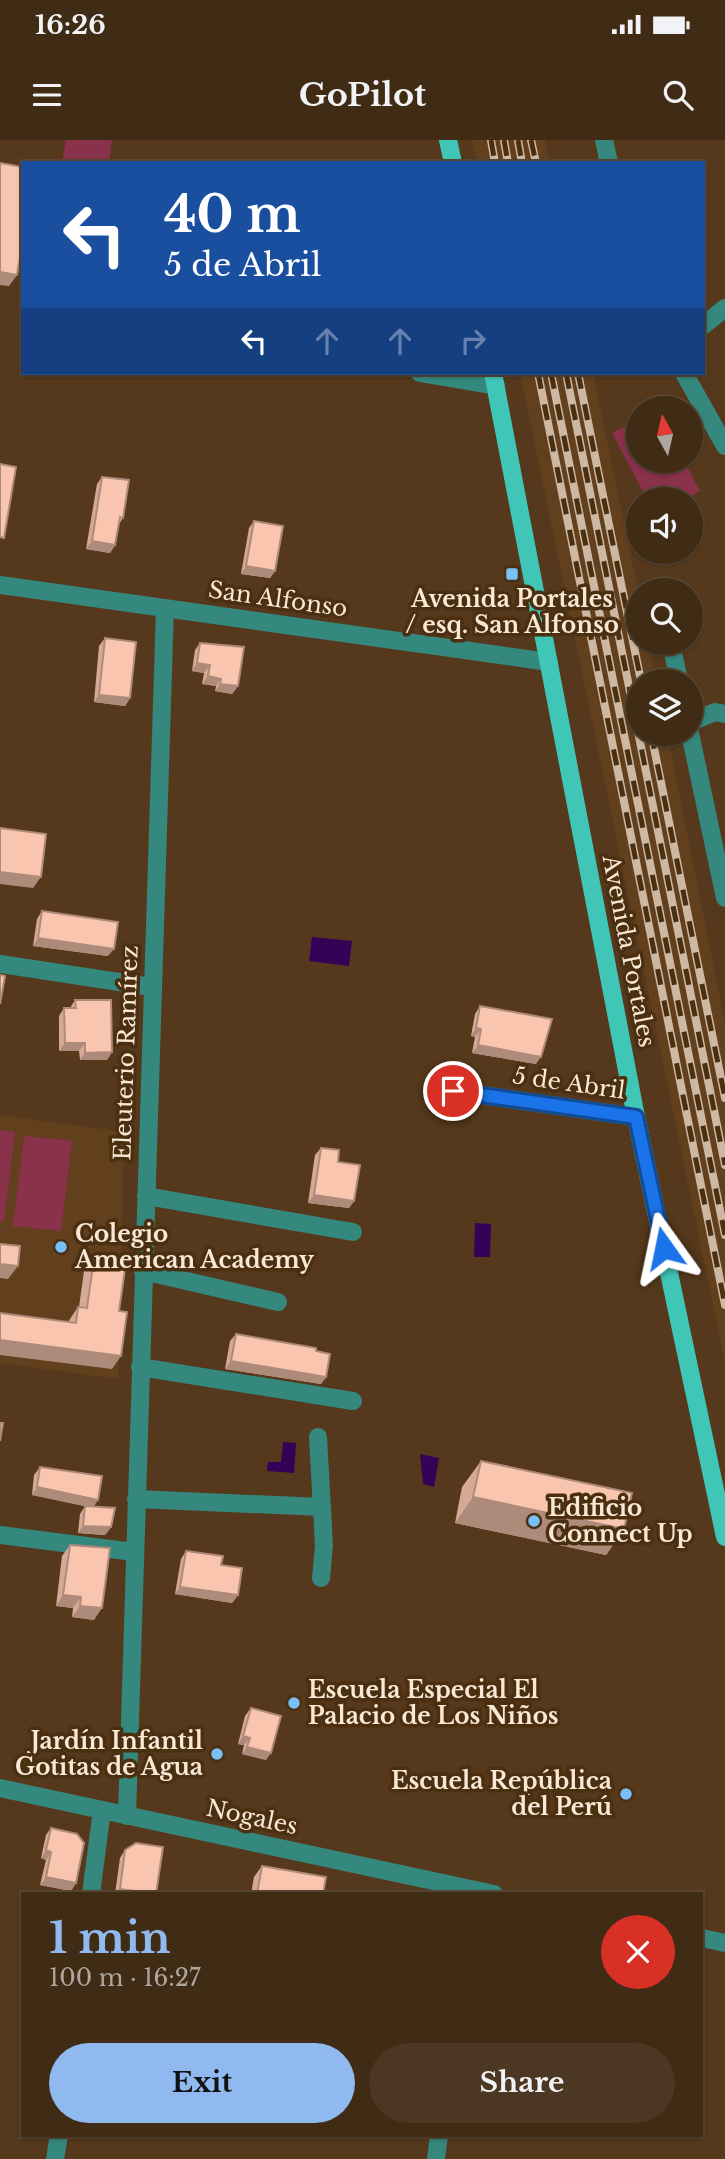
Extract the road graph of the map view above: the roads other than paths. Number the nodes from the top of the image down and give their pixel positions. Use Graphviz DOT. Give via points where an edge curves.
graph roads {
  1 [pos="448,140"];
  2 [pos="604,140"];
  3 [pos="453,161"];
  4 [pos="609,161"];
  5 [pos="725,308"];
  6 [pos="705,324"];
  7 [pos="445,375"];
  8 [pos="685,375"];
  9 [pos="494,379"];
  10 [pos="725,446"];
  11 [pos="0,585"];
  12 [pos="164,608"];
  13 [pos="549,662"];
  14 [pos="725,714"];
  15 [pos="703,717"];
  16 [pos="693,746"];
  17 [pos="725,898"];
  18 [pos="0,964"];
  19 [pos="152,987"];
  20 [pos="453,1091"];
  21 [pos="636,1117"];
  22 [pos="146,1196"];
  23 [pos="353,1232"];
  24 [pos="143,1271"];
  25 [pos="278,1302"];
  26 [pos="140,1367"];
  27 [pos="353,1401"];
  28 [pos="318,1437"];
  29 [pos="136,1499"];
  30 [pos="322,1507"];
  31 [pos="0,1535"];
  32 [pos="725,1537"];
  33 [pos="134,1552"];
  34 [pos="321,1577"];
  35 [pos="0,1788"];
  36 [pos="102,1811"];
  37 [pos="127,1816"];
  38 [pos="473,1891"];
  39 [pos="91,1892"];
  40 [pos="703,1938"];
  41 [pos="725,1943"];
  42 [pos="59,2137"];
  43 [pos="439,2137"];
  44 [pos="55,2159"];
  45 [pos="436,2159"];
  1 -- 3 [label="main road"];
  2 -- 4 [label="street"];
  5 -- 6 [label="street"];
  7 -- 9 [label="street"];
  8 -- 10 [label="street"];
  9 -- 13 [label="main road, Avenida Portales"];
  11 -- 12 [label="street, San Alfonso"];
  12 -- 13 [label="street, San Alfonso"];
  12 -- 19 [label="street, Eleuterio Ramírez"];
  13 -- 21 [label="main road, Avenida Portales"];
  14 -- 15 [label="street"];
  16 -- 17 [label="street"];
  18 -- 19 [label="street"];
  19 -- 22 [label="street, Eleuterio Ramírez"];
  20 -- 21 [label="street, 5 de Abril"];
  21 -- 32 [label="main road, Avenida Portales"];
  22 -- 23 [label="street"];
  22 -- 24 [label="street, Eleuterio Ramírez"];
  24 -- 25 [label="street"];
  24 -- 26 [label="street, Eleuterio Ramírez"];
  26 -- 27 [label="street"];
  26 -- 29 [label="street, Eleuterio Ramírez"];
  28 -- 30 [label="street"];
  29 -- 30 [label="street"];
  29 -- 33 [label="street, Eleuterio Ramírez"];
  30 -- 34 [label="street"];
  31 -- 33 [label="street"];
  33 -- 37 [label="street, Eleuterio Ramírez"];
  35 -- 36 [label="street, Nogales"];
  36 -- 37 [label="street, Nogales"];
  36 -- 39 [label="street"];
  37 -- 38 [label="street, Nogales"];
  40 -- 41 [label="street"];
  42 -- 44 [label="street"];
  43 -- 45 [label="street"];
}
